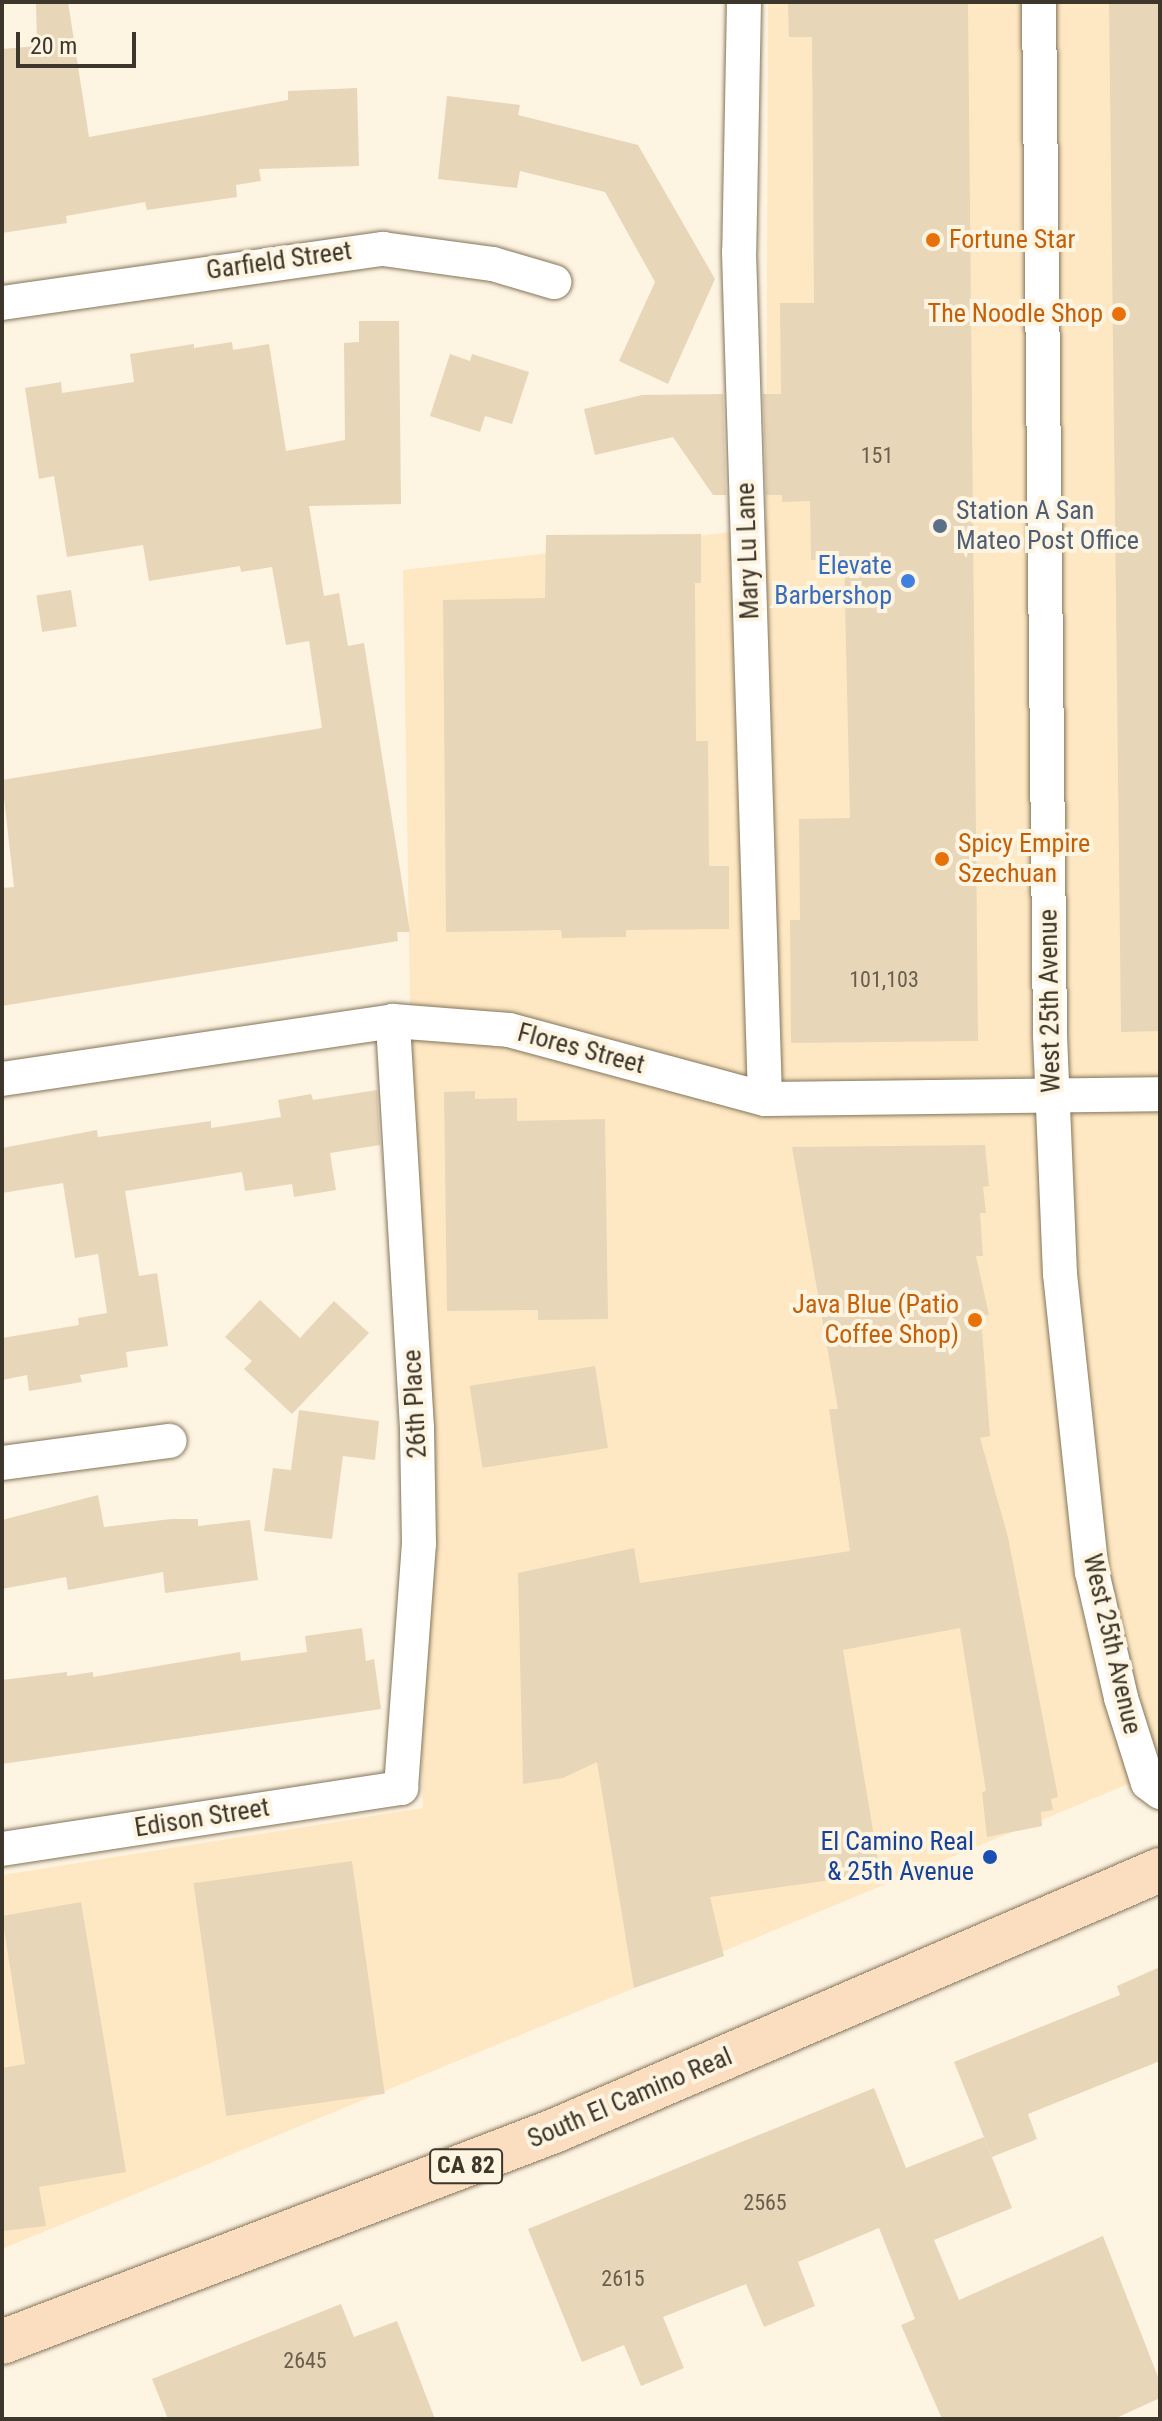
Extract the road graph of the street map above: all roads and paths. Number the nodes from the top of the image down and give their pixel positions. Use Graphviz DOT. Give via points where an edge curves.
graph roads {
  1 [pos="744,2"];
  2 [pos="1039,2"];
  3 [pos="554,282"];
  4 [pos="2,303"];
  5 [pos="393,1021"];
  6 [pos="2,1079"];
  7 [pos="1051,1094"];
  8 [pos="1160,1094"];
  9 [pos="765,1099"];
  10 [pos="170,1441"];
  11 [pos="2,1463"];
  12 [pos="401,1788"];
  13 [pos="1160,1792"];
  14 [pos="2,1849"];
  15 [pos="1160,1870"];
  16 [pos="2,2342"];
  1 -- 9 [label="street, Mary Lu Lane" via="739,252"];
  2 -- 7 [label="street, West 25th Avenue"];
  3 -- 4 [label="street, Garfield Street" via="493,264 383,249"];
  5 -- 6 [label="street, Flores Street"];
  5 -- 9 [label="street, Flores Street" via="509,1030"];
  5 -- 12 [label="street, 26th Place" via="418,1486"];
  7 -- 8 [label="street, Flores Street"];
  7 -- 9 [label="street, Flores Street"];
  7 -- 13 [label="street, West 25th Avenue" via="1068,1378 1092,1572 1121,1698 1148,1783"];
  10 -- 11 [label="street"];
  12 -- 14 [label="street, Edison Street"];
  15 -- 16 [label="main road, South El Camino Real / CA 82" via="554,2131"];
}
